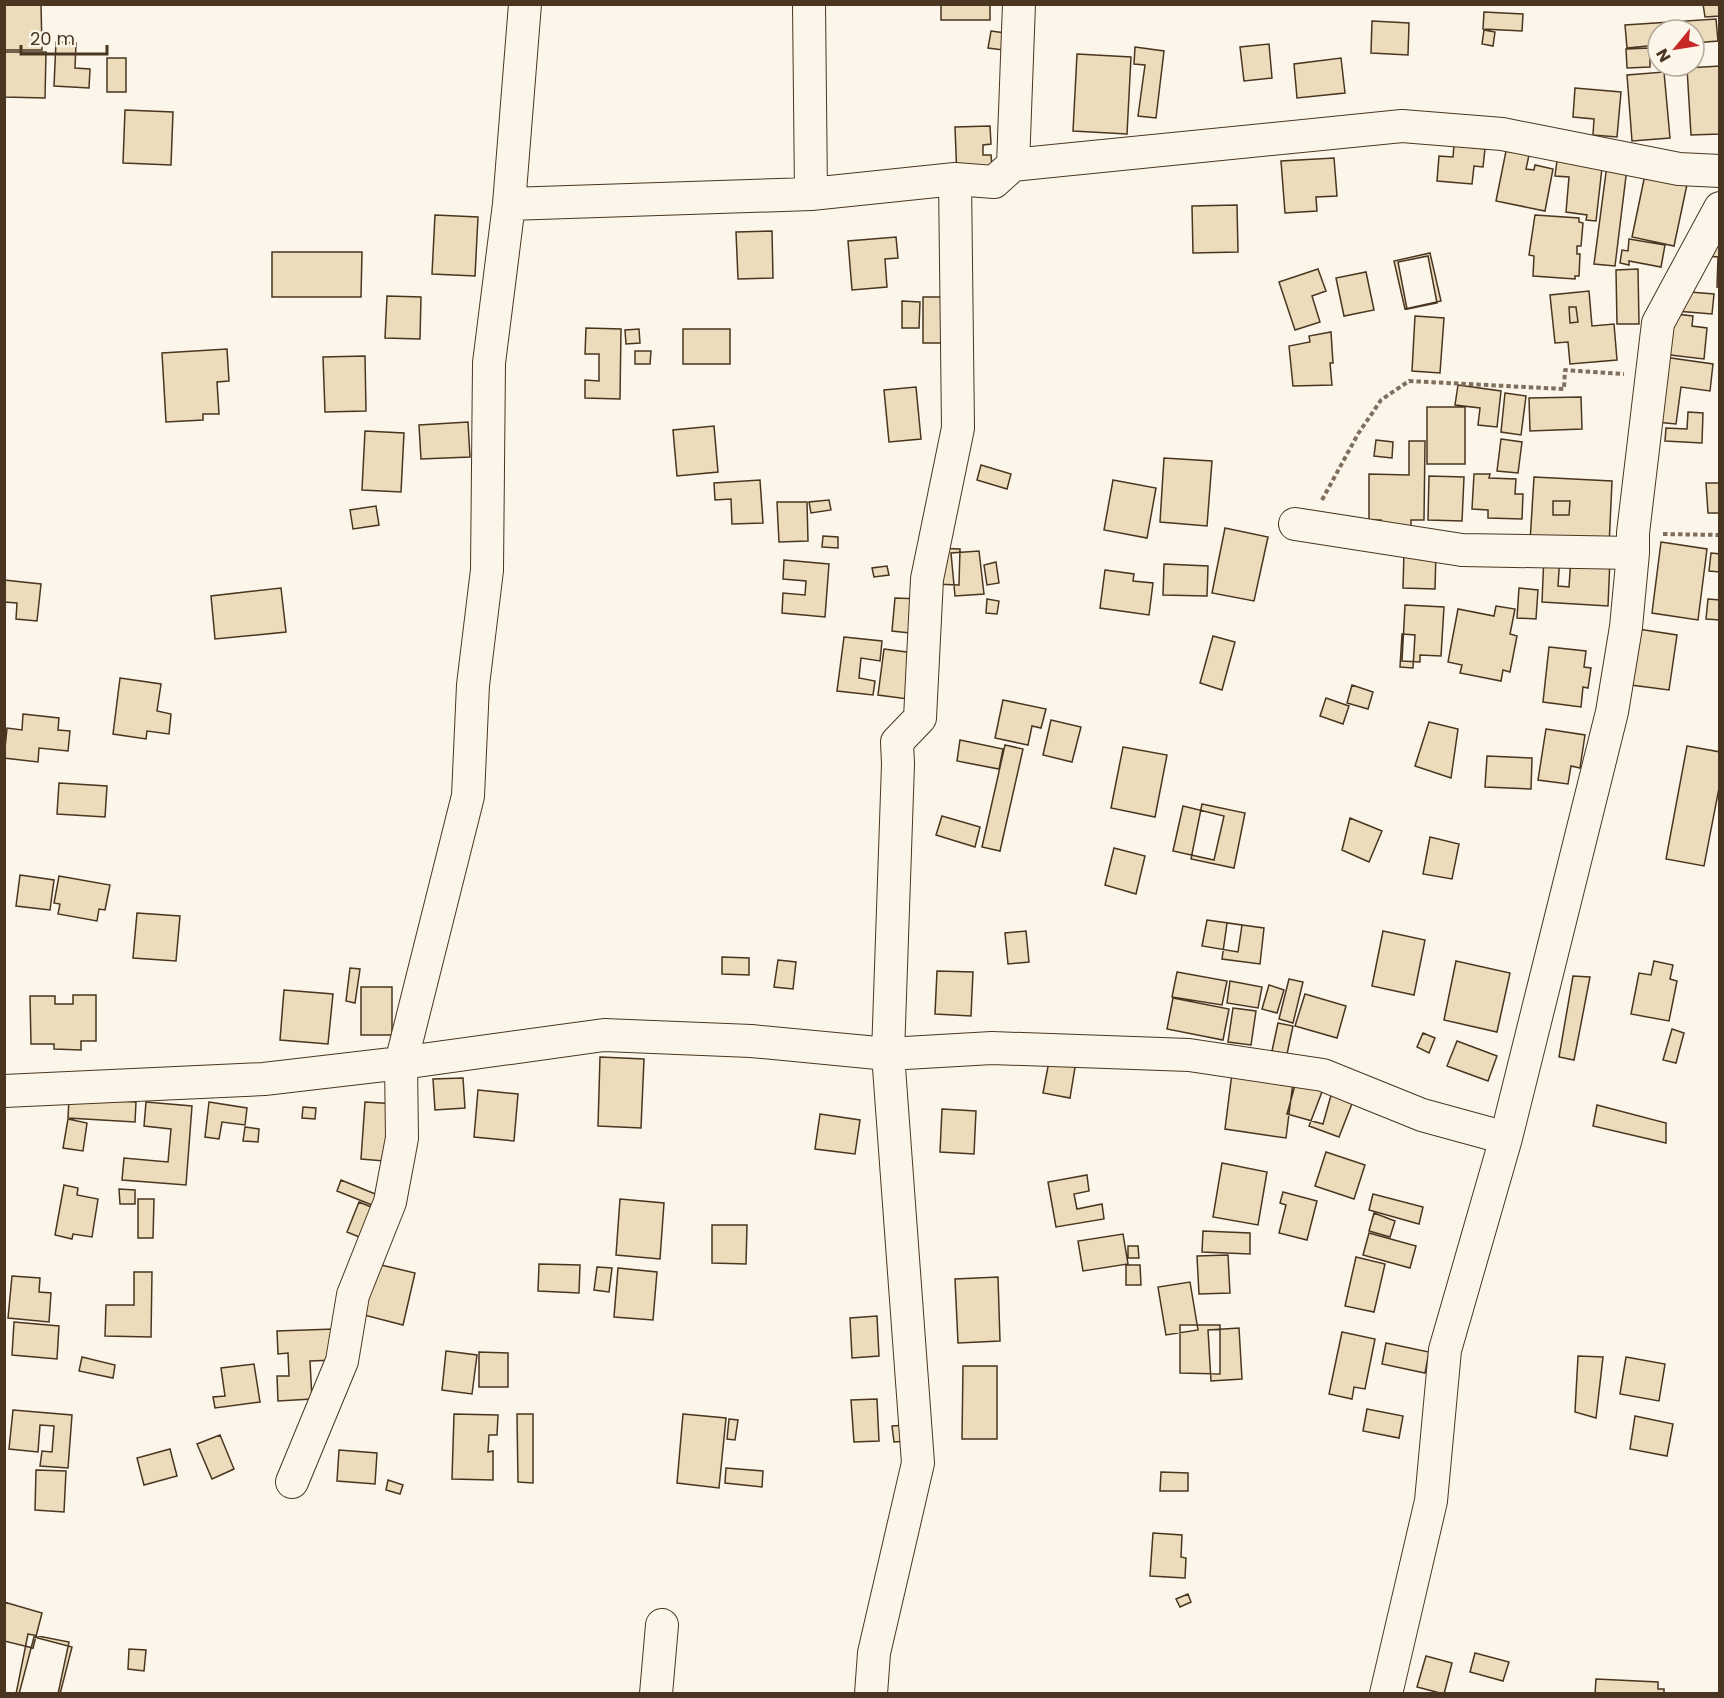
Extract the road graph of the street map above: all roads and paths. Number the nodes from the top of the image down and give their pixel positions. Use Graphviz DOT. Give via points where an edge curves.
graph roads {
  1 [pos="525,4"];
  2 [pos="809,4"];
  3 [pos="1019,4"];
  4 [pos="1013,165"];
  5 [pos="1719,171"];
  6 [pos="954,178"];
  7 [pos="811,194"];
  8 [pos="509,204"];
  9 [pos="1715,225"];
  10 [pos="1652,376"];
  11 [pos="1301,525"];
  12 [pos="1719,535"];
  13 [pos="1633,543"];
  14 [pos="888,1054"];
  15 [pos="400,1063"];
  16 [pos="4,1090"];
  17 [pos="1506,1138"];
  18 [pos="292,1482"];
  19 [pos="662,1625"];
  20 [pos="656,1694"];
  21 [pos="871,1694"];
  22 [pos="1386,1694"];
  1 -- 8 [label="street"];
  2 -- 7 [label="street"];
  3 -- 4 [label="street"];
  4 -- 5 [label="street" via="1402,126 1502,134 1679,169"];
  4 -- 6 [label="street" via="994,182"];
  6 -- 7 [label="street"];
  6 -- 14 [label="street" via="958,428 927,579 920,718 897,742"];
  7 -- 8 [label="street"];
  8 -- 15 [label="street" via="489,363 487,570 473,685 468,796"];
  9 -- 10 [label="street" via="1658,323"];
  10 -- 11 [label="path" via="1565,370 1564,389 1409,381 1381,400"];
  10 -- 13 [label="street"];
  11 -- 13 [label="street" via="1462,550"];
  12 -- 13 [label="path"];
  13 -- 17 [label="street" via="1626,627 1612,712"];
  14 -- 15 [label="street" via="751,1041 604,1035"];
  14 -- 17 [label="street" via="992,1048 1189,1055 1323,1075 1422,1115"];
  14 -- 21 [label="street" via="918,1463 874,1653"];
  15 -- 16 [label="street" via="264,1079"];
  15 -- 18 [label="street" via="402,1138 390,1202 353,1295 342,1361"];
  17 -- 22 [label="street" via="1445,1350 1431,1501"];
  19 -- 20 [label="street"];
}
